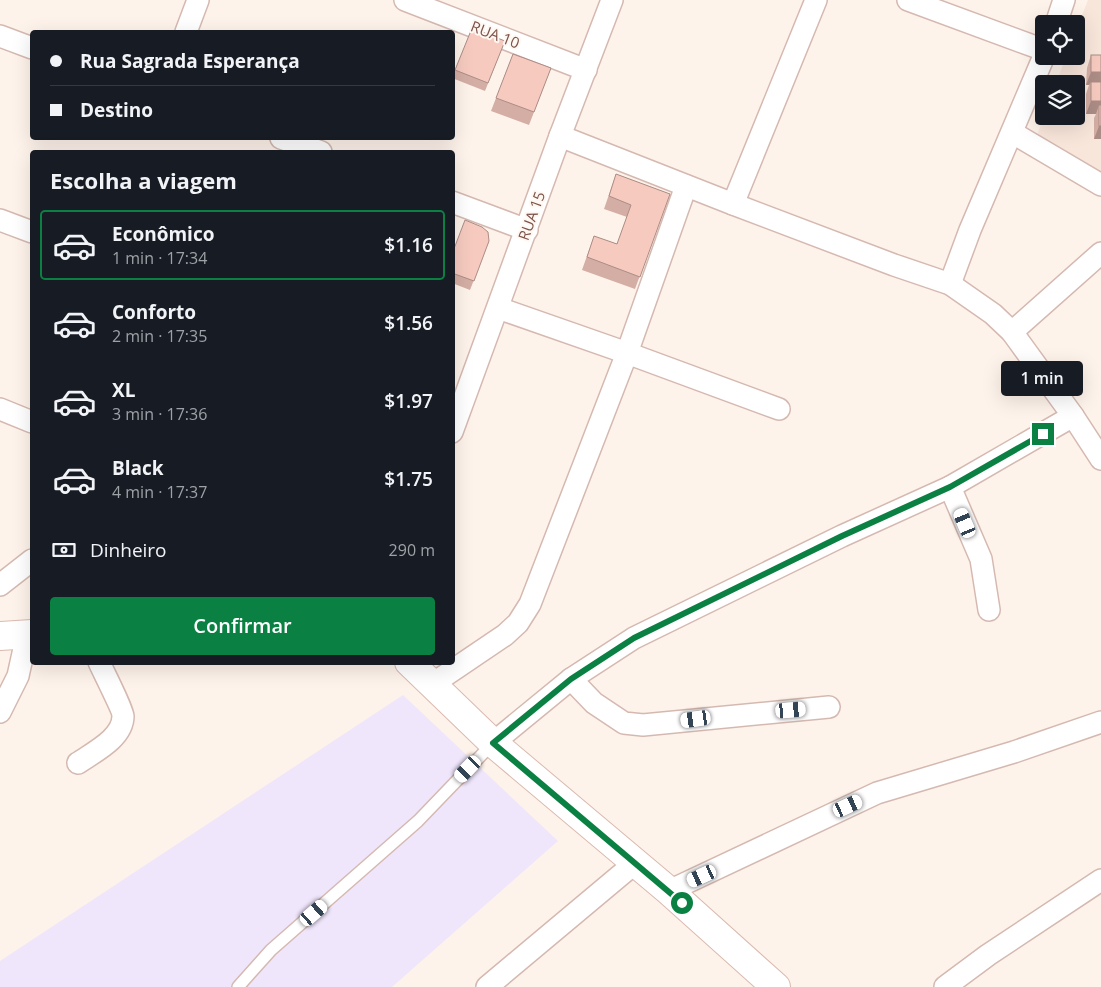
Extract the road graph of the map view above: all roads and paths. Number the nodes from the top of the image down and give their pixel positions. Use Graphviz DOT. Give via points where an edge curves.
graph roads {
  1 [pos="198,0"];
  2 [pos="404,0"];
  3 [pos="612,0"];
  4 [pos="816,0"];
  5 [pos="908,0"];
  6 [pos="1064,0"];
  7 [pos="1059,15"];
  8 [pos="187,30"];
  9 [pos="0,36"];
  10 [pos="30,47"];
  11 [pos="1035,47"];
  12 [pos="1040,65"];
  13 [pos="586,70"];
  14 [pos="1012,133"];
  15 [pos="560,136"];
  16 [pos="287,140"];
  17 [pos="315,150"];
  18 [pos="1101,185"];
  19 [pos="686,186"];
  20 [pos="455,203"];
  21 [pos="732,204"];
  22 [pos="0,220"];
  23 [pos="527,230"];
  24 [pos="30,231"];
  25 [pos="1101,253"];
  26 [pos="950,284"];
  27 [pos="498,308"];
  28 [pos="1012,332"];
  29 [pos="627,353"];
  30 [pos="0,409"];
  31 [pos="779,409"];
  32 [pos="1074,416"];
  33 [pos="30,421"];
  34 [pos="455,424"];
  35 [pos="1101,459"];
  36 [pos="950,487"];
  37 [pos="30,562"];
  38 [pos="0,586"];
  39 [pos="989,610"];
  40 [pos="30,634"];
  41 [pos="0,636"];
  42 [pos="100,665"];
  43 [pos="412,665"];
  44 [pos="571,679"];
  45 [pos="431,685"];
  46 [pos="829,707"];
  47 [pos="0,712"];
  48 [pos="1101,722"];
  49 [pos="493,743"];
  50 [pos="78,763"];
  51 [pos="635,863"];
  52 [pos="1101,880"];
  53 [pos="669,891"];
  54 [pos="238,987"];
  55 [pos="487,987"];
  56 [pos="776,987"];
  57 [pos="945,987"];
  1 -- 8 [label="street"];
  2 -- 13 [label="street, RUA 10"];
  3 -- 13 [label="street, RUA 15"];
  4 -- 21 [label="street"];
  5 -- 11 [label="street"];
  6 -- 7 [label="street"];
  9 -- 10 [label="street"];
  12 -- 14 [label="street"];
  13 -- 15 [label="street, RUA 15"];
  14 -- 18 [label="street"];
  14 -- 26 [label="street"];
  15 -- 19 [label="street"];
  15 -- 23 [label="street, RUA 15"];
  16 -- 17 [label="street"];
  19 -- 21 [label="street"];
  19 -- 29 [label="street"];
  20 -- 23 [label="street"];
  21 -- 26 [label="street"];
  22 -- 24 [label="street"];
  23 -- 27 [label="street, RUA 15"];
  25 -- 28 [label="street"];
  26 -- 28 [label="street"];
  27 -- 29 [label="street"];
  27 -- 34 [label="street, RUA 15"];
  28 -- 32 [label="street"];
  29 -- 31 [label="street"];
  29 -- 45 [label="street" via="530,604 506,635"];
  30 -- 33 [label="street"];
  32 -- 35 [label="street"];
  32 -- 36 [label="street"];
  36 -- 39 [label="street" via="981,559"];
  36 -- 44 [label="street" via="634,638"];
  37 -- 38 [label="street"];
  40 -- 41 [label="street"];
  40 -- 47 [label="street" via="18,676"];
  42 -- 50 [label="street" via="123,716 112,739"];
  43 -- 45 [label="street"];
  44 -- 46 [label="street" via="594,703 624,722 643,725"];
  44 -- 49 [label="street"];
  45 -- 49 [label="street"];
  48 -- 53 [label="street" via="877,793"];
  49 -- 51 [label="street"];
  49 -- 54 [label="lane" via="418,821 271,950"];
  51 -- 53 [label="street"];
  51 -- 55 [label="street"];
  52 -- 57 [label="street"];
  53 -- 56 [label="street"];
}
